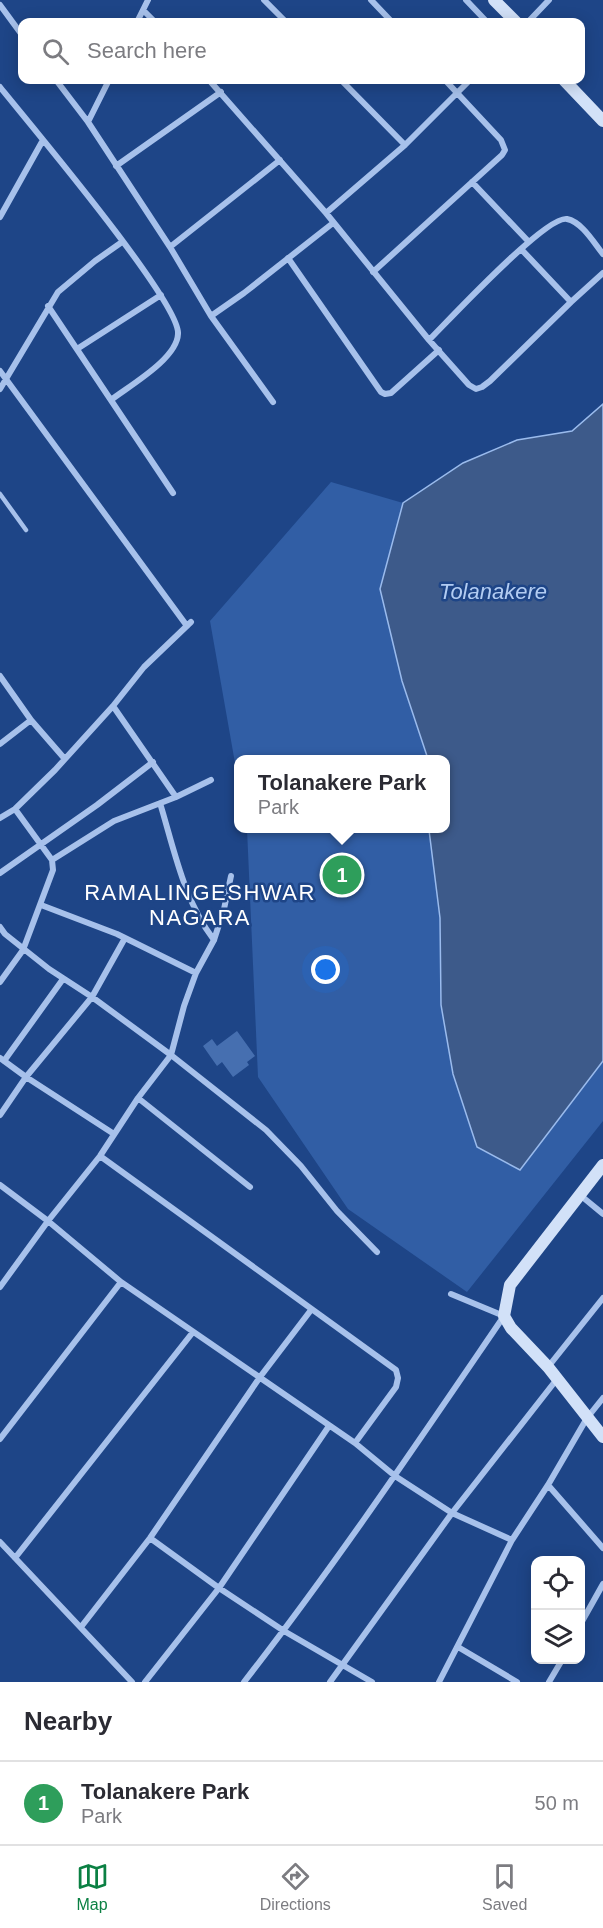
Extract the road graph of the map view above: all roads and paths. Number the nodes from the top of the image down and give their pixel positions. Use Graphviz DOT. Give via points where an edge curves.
graph roads {
  1 [pos="148,0"];
  2 [pos="264,0"];
  3 [pos="371,0"];
  4 [pos="466,0"];
  5 [pos="494,0"];
  6 [pos="549,0"];
  7 [pos="0,5"];
  8 [pos="143,10"];
  9 [pos="139,18"];
  10 [pos="151,18"];
  11 [pos="282,18"];
  12 [pos="388,18"];
  13 [pos="483,18"];
  14 [pos="512,18"];
  15 [pos="532,18"];
  16 [pos="18,30"];
  17 [pos="59,84"];
  18 [pos="107,84"];
  19 [pos="213,84"];
  20 [pos="345,84"];
  21 [pos="449,84"];
  22 [pos="466,84"];
  23 [pos="568,84"];
  24 [pos="0,87"];
  25 [pos="221,92"];
  26 [pos="457,92"];
  27 [pos="88,122"];
  28 [pos="603,122"];
  29 [pos="43,140"];
  30 [pos="405,145"];
  31 [pos="280,160"];
  32 [pos="116,166"];
  33 [pos="472,182"];
  34 [pos="326,213"];
  35 [pos="0,217"];
  36 [pos="333,223"];
  37 [pos="528,241"];
  38 [pos="122,242"];
  39 [pos="170,247"];
  40 [pos="520,249"];
  41 [pos="603,254"];
  42 [pos="288,258"];
  43 [pos="374,272"];
  44 [pos="603,273"];
  45 [pos="161,295"];
  46 [pos="571,302"];
  47 [pos="48,306"];
  48 [pos="212,316"];
  49 [pos="429,339"];
  50 [pos="77,350"];
  51 [pos="439,350"];
  52 [pos="0,371"];
  53 [pos="5,379"];
  54 [pos="0,389"];
  55 [pos="111,400"];
  56 [pos="273,402"];
  57 [pos="173,493"];
  58 [pos="0,494"];
  59 [pos="26,530"];
  60 [pos="0,676"];
  61 [pos="113,706"];
  62 [pos="31,720"];
  63 [pos="0,744"];
  64 [pos="64,758"];
  65 [pos="153,762"];
  66 [pos="211,780"];
  67 [pos="176,797"];
  68 [pos="160,803"];
  69 [pos="15,809"];
  70 [pos="0,818"];
  71 [pos="41,845"];
  72 [pos="52,860"];
  73 [pos="0,873"];
  74 [pos="231,876"];
  75 [pos="41,905"];
  76 [pos="0,927"];
  77 [pos="125,938"];
  78 [pos="214,940"];
  79 [pos="23,950"];
  80 [pos="196,973"];
  81 [pos="63,979"];
  82 [pos="0,982"];
  83 [pos="92,997"];
  84 [pos="171,1055"];
  85 [pos="2,1059"];
  86 [pos="26,1077"];
  87 [pos="138,1098"];
  88 [pos="0,1115"];
  89 [pos="114,1134"];
  90 [pos="100,1156"];
  91 [pos="603,1165"];
  92 [pos="0,1185"];
  93 [pos="250,1187"];
  94 [pos="580,1195"];
  95 [pos="603,1214"];
  96 [pos="48,1221"];
  97 [pos="377,1252"];
  98 [pos="121,1282"];
  99 [pos="0,1287"];
  100 [pos="451,1294"];
  101 [pos="603,1298"];
  102 [pos="311,1310"];
  103 [pos="504,1316"];
  104 [pos="193,1332"];
  105 [pos="548,1367"];
  106 [pos="260,1377"];
  107 [pos="557,1378"];
  108 [pos="603,1398"];
  109 [pos="587,1418"];
  110 [pos="328,1426"];
  111 [pos="603,1437"];
  112 [pos="0,1439"];
  113 [pos="355,1443"];
  114 [pos="395,1476"];
  115 [pos="548,1485"];
  116 [pos="452,1513"];
  117 [pos="150,1538"];
  118 [pos="512,1540"];
  119 [pos="0,1542"];
  120 [pos="603,1548"];
  121 [pos="15,1558"];
  122 [pos="603,1584"];
  123 [pos="219,1588"];
  124 [pos="585,1616"];
  125 [pos="81,1627"];
  126 [pos="284,1631"];
  127 [pos="458,1647"];
  128 [pos="559,1664"];
  129 [pos="344,1666"];
  130 [pos="132,1682"];
  131 [pos="145,1682"];
  132 [pos="244,1682"];
  133 [pos="330,1682"];
  134 [pos="372,1682"];
  135 [pos="440,1682"];
  136 [pos="517,1682"];
  137 [pos="549,1682"];
  1 -- 8 [label="street"];
  2 -- 11 [label="street"];
  3 -- 12 [label="street"];
  4 -- 13 [label="street"];
  5 -- 14 [label="street"];
  6 -- 15 [label="street"];
  7 -- 16 [label="street"];
  8 -- 9 [label="street"];
  8 -- 10 [label="street"];
  17 -- 27 [label="street"];
  18 -- 27 [label="street"];
  19 -- 25 [label="street"];
  20 -- 30 [label="street"];
  21 -- 26 [label="street"];
  22 -- 26 [label="street"];
  23 -- 28 [label="street"];
  24 -- 29 [label="street"];
  25 -- 31 [label="street"];
  25 -- 32 [label="street"];
  26 -- 30 [label="street"];
  26 -- 33 [label="street" via="501,140 505,150"];
  27 -- 32 [label="street"];
  29 -- 35 [label="street"];
  29 -- 38 [label="street"];
  30 -- 34 [label="street"];
  31 -- 34 [label="street"];
  31 -- 39 [label="street"];
  32 -- 39 [label="street"];
  33 -- 37 [label="street"];
  33 -- 43 [label="street"];
  34 -- 36 [label="street"];
  36 -- 42 [label="street"];
  36 -- 43 [label="street"];
  37 -- 40 [label="street"];
  37 -- 41 [label="street" via="552,223 568,219 577,223"];
  38 -- 45 [label="street"];
  38 -- 47 [label="street" via="68,283"];
  39 -- 48 [label="street"];
  40 -- 46 [label="street"];
  40 -- 49 [label="street"];
  42 -- 48 [label="street"];
  42 -- 51 [label="street" via="381,392 391,393"];
  43 -- 49 [label="street"];
  44 -- 46 [label="street"];
  45 -- 50 [label="street"];
  45 -- 55 [label="street" via="177,323 179,336 174,347 163,361"];
  46 -- 51 [label="street" via="483,387 469,385"];
  47 -- 50 [label="street"];
  47 -- 53 [label="street"];
  48 -- 56 [label="street"];
  49 -- 51 [label="street"];
  50 -- 55 [label="street"];
  52 -- 53 [label="street"];
  53 -- 54 [label="street"];
  53 -- 61 [label="street" via="189,624 144,667"];
  55 -- 57 [label="street"];
  58 -- 59 [label="lane"];
  60 -- 62 [label="street"];
  61 -- 64 [label="street"];
  61 -- 65 [label="street"];
  62 -- 63 [label="street"];
  62 -- 64 [label="street"];
  64 -- 69 [label="street"];
  65 -- 67 [label="street"];
  65 -- 71 [label="street"];
  66 -- 67 [label="street"];
  67 -- 68 [label="street"];
  68 -- 72 [label="street" via="114,821"];
  68 -- 78 [label="street" via="185,885"];
  69 -- 70 [label="street"];
  69 -- 71 [label="street"];
  71 -- 72 [label="street"];
  71 -- 73 [label="street"];
  72 -- 75 [label="street" via="53,870"];
  74 -- 78 [label="street"];
  75 -- 77 [label="street"];
  75 -- 79 [label="street"];
  76 -- 79 [label="street"];
  77 -- 80 [label="street"];
  77 -- 83 [label="street"];
  78 -- 80 [label="street"];
  79 -- 81 [label="street"];
  79 -- 82 [label="street"];
  80 -- 84 [label="street"];
  81 -- 83 [label="street"];
  81 -- 85 [label="street"];
  83 -- 84 [label="street"];
  83 -- 86 [label="street"];
  84 -- 87 [label="street"];
  84 -- 97 [label="street" via="266,1130"];
  85 -- 86 [label="street"];
  86 -- 88 [label="street"];
  86 -- 89 [label="street"];
  87 -- 89 [label="street"];
  87 -- 93 [label="street"];
  89 -- 90 [label="street"];
  90 -- 96 [label="street"];
  90 -- 102 [label="street"];
  91 -- 94 [label="street"];
  92 -- 96 [label="street"];
  94 -- 95 [label="street"];
  94 -- 103 [label="street" via="510,1285"];
  96 -- 98 [label="street"];
  96 -- 99 [label="street"];
  98 -- 104 [label="street"];
  98 -- 112 [label="street"];
  100 -- 103 [label="street"];
  101 -- 105 [label="street"];
  102 -- 106 [label="street"];
  102 -- 113 [label="street" via="396,1370 396,1387"];
  103 -- 105 [label="street"];
  103 -- 114 [label="street"];
  104 -- 106 [label="street"];
  104 -- 121 [label="street"];
  105 -- 107 [label="street"];
  106 -- 110 [label="street"];
  106 -- 117 [label="street"];
  107 -- 109 [label="street"];
  107 -- 116 [label="street"];
  108 -- 109 [label="street"];
  109 -- 111 [label="street"];
  109 -- 115 [label="street"];
  110 -- 113 [label="street"];
  110 -- 123 [label="street"];
  113 -- 114 [label="street"];
  114 -- 116 [label="street"];
  114 -- 126 [label="street"];
  115 -- 118 [label="street"];
  115 -- 120 [label="street"];
  116 -- 118 [label="street"];
  116 -- 129 [label="street"];
  117 -- 123 [label="street"];
  117 -- 125 [label="street"];
  118 -- 127 [label="street"];
  119 -- 121 [label="street"];
  121 -- 125 [label="street"];
  122 -- 124 [label="street"];
  123 -- 126 [label="street"];
  123 -- 131 [label="street"];
  125 -- 130 [label="street"];
  126 -- 129 [label="street"];
  126 -- 132 [label="street"];
  127 -- 135 [label="street"];
  127 -- 136 [label="street"];
  128 -- 137 [label="street"];
  129 -- 133 [label="street"];
  129 -- 134 [label="street"];
}
